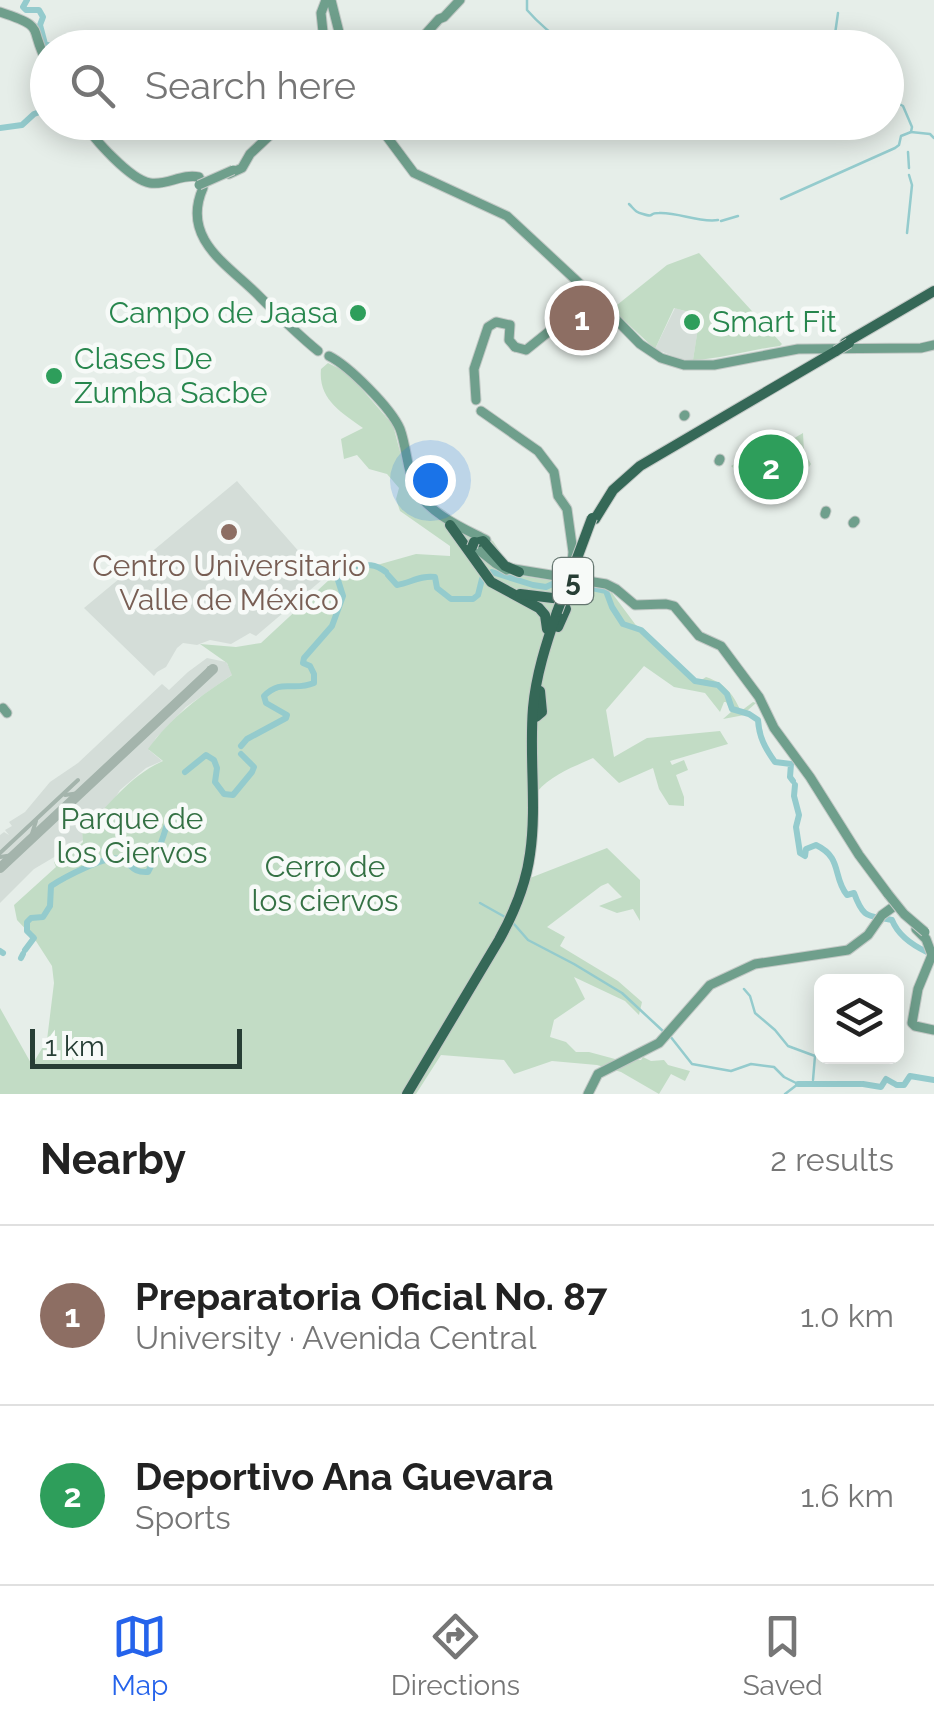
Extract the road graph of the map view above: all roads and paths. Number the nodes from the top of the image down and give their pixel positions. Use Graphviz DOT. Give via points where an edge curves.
graph roads {
  1 [pos="331,0"];
  2 [pos="460,0"];
  3 [pos="0,11"];
  4 [pos="35,30"];
  5 [pos="323,30"];
  6 [pos="339,30"];
  7 [pos="427,30"];
  8 [pos="95,140"];
  9 [pos="97,140"];
  10 [pos="266,140"];
  11 [pos="392,140"];
  12 [pos="104,150"];
  13 [pos="419,173"];
  14 [pos="199,180"];
  15 [pos="579,276"];
  16 [pos="934,292"];
  17 [pos="596,298"];
  18 [pos="288,325"];
  19 [pos="934,342"];
  20 [pos="318,350"];
  21 [pos="650,350"];
  22 [pos="769,351"];
  23 [pos="328,357"];
  24 [pos="693,366"];
  25 [pos="684,373"];
  26 [pos="451,524"];
  27 [pos="475,546"];
  28 [pos="492,550"];
  29 [pos="571,565"];
  30 [pos="518,572"];
  31 [pos="564,579"];
  32 [pos="580,581"];
  33 [pos="540,670"];
  34 [pos="533,716"];
  35 [pos="790,753"];
  36 [pos="895,905"];
  37 [pos="930,941"];
  38 [pos="933,961"];
  39 [pos="934,1030"];
  40 [pos="408,1094"];
  41 [pos="589,1094"];
  1 -- 5 [label="main road" via="322,9"];
  1 -- 6 [label="main road"];
  2 -- 7 [label="main road"];
  3 -- 4 [label="main road"];
  8 -- 12 [label="main road"];
  9 -- 12 [label="main road"];
  10 -- 14 [label="main road, bridge" via="241,164"];
  11 -- 13 [label="main road"];
  12 -- 14 [label="main road" via="146,182"];
  12 -- 14 [label="main road" via="144,180 191,173"];
  13 -- 15 [label="main road" via="504,214"];
  13 -- 15 [label="main road" via="468,188 516,218"];
  14 -- 18 [label="main road" via="200,217 214,251"];
  14 -- 18 [label="main road" via="204,188 196,210 209,248"];
  15 -- 17 [label="main road"];
  15 -- 17 [label="main road"];
  15 -- 21 [label="main road"];
  16 -- 33 [label="highway, bridge" via="638,464 593,518"];
  17 -- 21 [label="main road"];
  17 -- 29 [label="main road" via="528,348 515,348 510,325 494,322 474,369 482,410 556,474 567,509"];
  18 -- 20 [label="main road"];
  19 -- 22 [label="main road" via="921,348"];
  21 -- 22 [label="main road" via="685,361"];
  21 -- 24 [label="main road"];
  22 -- 24 [label="main road"];
  23 -- 26 [label="main road, 5" via="352,371 396,421 416,488"];
  24 -- 25 [label="main road"];
  26 -- 27 [label="highway"];
  26 -- 27 [label="main road, 5"];
  26 -- 28 [label="highway" via="485,554"];
  26 -- 30 [label="main road, 5" via="495,564"];
  27 -- 28 [label="highway" via="483,542"];
  27 -- 31 [label="main road, 5" via="513,568"];
  27 -- 33 [label="highway" via="491,582 545,615"];
  27 -- 33 [label="highway" via="488,576 503,588 564,602"];
  28 -- 30 [label="highway"];
  29 -- 31 [label="main road"];
  29 -- 32 [label="main road"];
  30 -- 31 [label="main road, 5"];
  31 -- 32 [label="main road, 5"];
  32 -- 35 [label="main road, 5" via="609,587 637,608 671,608 698,637 720,648"];
  32 -- 35 [label="main road, 5" via="610,586 638,606 677,608 699,636 721,646"];
  33 -- 34 [label="highway" via="527,710"];
  33 -- 40 [label="highway" via="525,878 512,916"];
  33 -- 40 [label="highway" via="532,856 523,890 511,922"];
  35 -- 36 [label="main road, 5"];
  35 -- 36 [label="main road, 5"];
  36 -- 37 [label="main road, bridge"];
  36 -- 37 [label="main road, 5, bridge"];
  36 -- 41 [label="main road" via="848,950 755,964 713,983 660,1043 598,1074"];
  37 -- 38 [label="main road"];
  38 -- 39 [label="main road" via="912,1020"];
}
